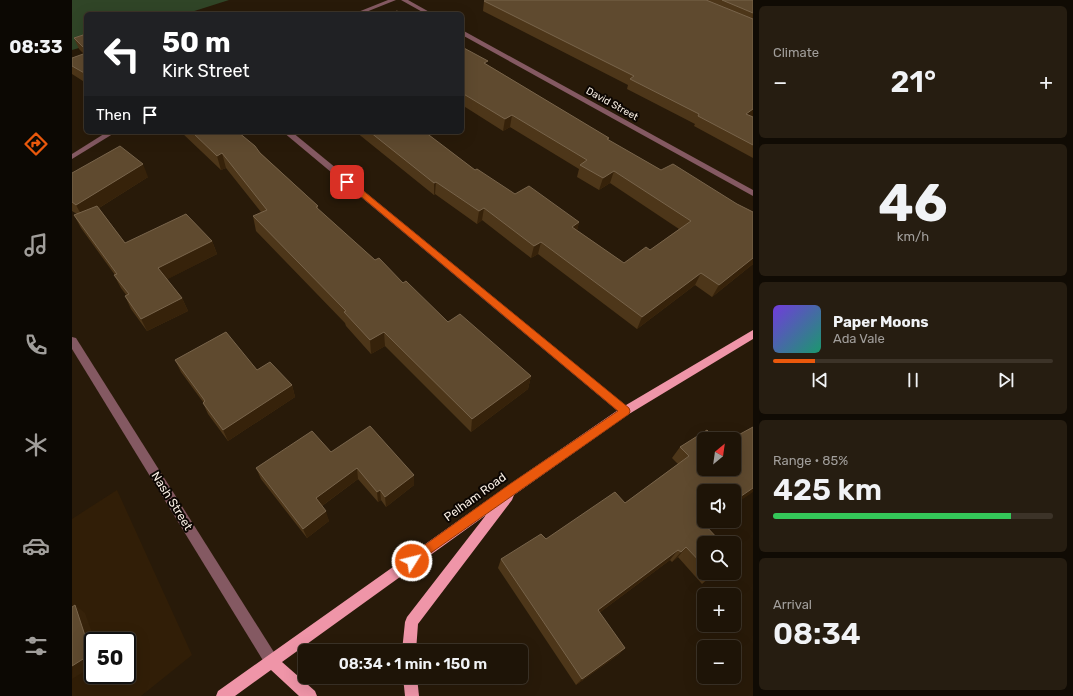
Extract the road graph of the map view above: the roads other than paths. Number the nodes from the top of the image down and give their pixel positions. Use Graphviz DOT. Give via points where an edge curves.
graph roads {
  1 [pos="393,0"];
  2 [pos="404,0"];
  3 [pos="361,12"];
  4 [pos="426,12"];
  5 [pos="464,33"];
  6 [pos="109,134"];
  7 [pos="289,134"];
  8 [pos="72,157"];
  9 [pos="753,193"];
  10 [pos="753,334"];
  11 [pos="72,341"];
  12 [pos="626,411"];
  13 [pos="514,488"];
  14 [pos="409,644"];
  15 [pos="272,662"];
  16 [pos="411,684"];
  17 [pos="223,696"];
  18 [pos="310,696"];
  19 [pos="412,696"];
  1 -- 3 [label="street"];
  2 -- 4 [label="street"];
  5 -- 9 [label="street, David Street"];
  6 -- 8 [label="street"];
  7 -- 12 [label="street"];
  10 -- 12 [label="main road, Pelham Road"];
  11 -- 15 [label="street, Nash Street"];
  12 -- 13 [label="main road, Pelham Road"];
  13 -- 14 [label="main road" via="412,622"];
  13 -- 15 [label="main road, Pelham Road"];
  15 -- 17 [label="main road, Pelham Road"];
  15 -- 18 [label="main road"];
  16 -- 19 [label="main road"];
}
